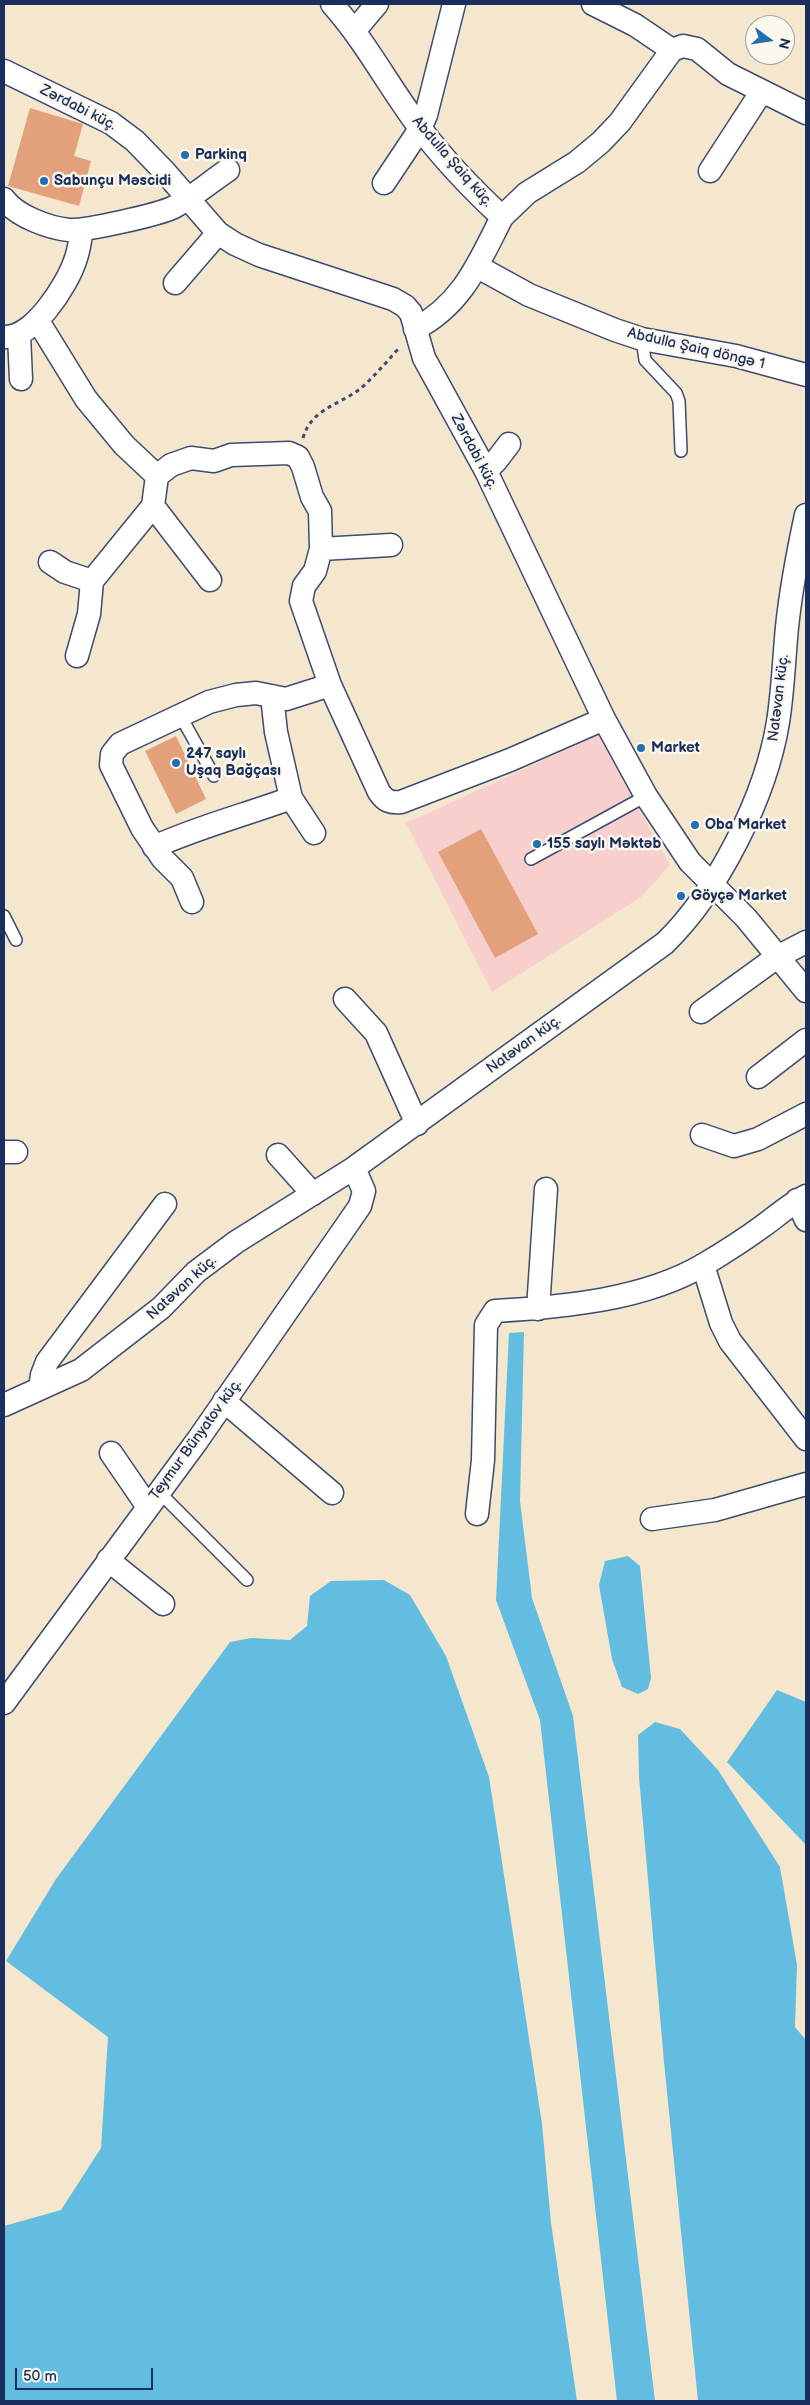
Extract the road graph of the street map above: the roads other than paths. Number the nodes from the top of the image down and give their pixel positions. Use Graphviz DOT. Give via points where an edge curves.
graph roads {
  1 [pos="332,4"];
  2 [pos="377,4"];
  3 [pos="454,4"];
  4 [pos="593,4"];
  5 [pos="355,30"];
  6 [pos="672,50"];
  7 [pos="4,71"];
  8 [pos="762,91"];
  9 [pos="806,113"];
  10 [pos="420,129"];
  11 [pos="228,170"];
  12 [pos="710,171"];
  13 [pos="384,183"];
  14 [pos="187,198"];
  15 [pos="4,199"];
  16 [pos="502,217"];
  17 [pos="82,230"];
  18 [pos="218,233"];
  19 [pos="478,267"];
  20 [pos="175,283"];
  21 [pos="38,321"];
  22 [pos="415,329"];
  23 [pos="11,336"];
  24 [pos="642,338"];
  25 [pos="806,375"];
  26 [pos="21,378"];
  27 [pos="509,444"];
  28 [pos="680,451"];
  29 [pos="486,471"];
  30 [pos="157,476"];
  31 [pos="153,506"];
  32 [pos="806,514"];
  33 [pos="392,544"];
  34 [pos="321,549"];
  35 [pos="50,562"];
  36 [pos="210,580"];
  37 [pos="92,581"];
  38 [pos="77,656"];
  39 [pos="330,685"];
  40 [pos="272,696"];
  41 [pos="180,714"];
  42 [pos="604,719"];
  43 [pos="214,776"];
  44 [pos="646,796"];
  45 [pos="291,798"];
  46 [pos="314,833"];
  47 [pos="154,847"];
  48 [pos="531,859"];
  49 [pos="712,886"];
  50 [pos="192,902"];
  51 [pos="4,916"];
  52 [pos="16,940"];
  53 [pos="806,942"];
  54 [pos="777,957"];
  55 [pos="806,991"];
  56 [pos="345,999"];
  57 [pos="701,1012"];
  58 [pos="806,1040"];
  59 [pos="758,1077"];
  60 [pos="806,1114"];
  61 [pos="417,1124"];
  62 [pos="702,1135"];
  63 [pos="278,1155"];
  64 [pos="354,1168"];
  65 [pos="546,1189"];
  66 [pos="313,1194"];
  67 [pos="166,1204"];
  68 [pos="803,1205"];
  69 [pos="703,1266"];
  70 [pos="538,1309"];
  71 [pos="40,1388"];
  72 [pos="224,1401"];
  73 [pos="4,1405"];
  74 [pos="806,1439"];
  75 [pos="111,1453"];
  76 [pos="806,1484"];
  77 [pos="332,1493"];
  78 [pos="153,1499"];
  79 [pos="477,1514"];
  80 [pos="652,1519"];
  81 [pos="108,1560"];
  82 [pos="247,1580"];
  83 [pos="163,1604"];
  84 [pos="4,1703"];
  1 -- 5 [label="street, Abdulla Şaiq küç."];
  2 -- 5 [label="street"];
  3 -- 10 [label="street" via="434,91"];
  4 -- 6 [label="street" via="635,25"];
  5 -- 10 [label="street, Abdulla Şaiq küç."];
  6 -- 8 [label="street" via="683,46 697,49 728,74"];
  6 -- 16 [label="street, Abdulla Şaiq küç." via="620,122 601,142 577,162 527,193"];
  7 -- 14 [label="street, Zərdabi küç." via="111,123 135,141"];
  8 -- 9 [label="street"];
  8 -- 12 [label="street"];
  10 -- 13 [label="street"];
  10 -- 16 [label="street, Abdulla Şaiq küç."];
  11 -- 14 [label="street"];
  14 -- 17 [label="street" via="159,212"];
  14 -- 18 [label="street, Zərdabi küç."];
  15 -- 17 [label="street" via="8,206 54,227"];
  16 -- 19 [label="street"];
  17 -- 21 [label="street" via="70,274"];
  18 -- 20 [label="street"];
  18 -- 22 [label="street, Zərdabi küç." via="259,255 393,299 411,314"];
  19 -- 22 [label="street" via="443,311"];
  19 -- 24 [label="street, Abdulla Şaiq döngə 1" via="529,295"];
  21 -- 23 [label="street"];
  21 -- 30 [label="street" via="86,398 124,445"];
  22 -- 29 [label="street, Zərdabi küç." via="424,358"];
  23 -- 26 [label="street"];
  24 -- 25 [label="street, Abdulla Şaiq döngə 1" via="736,356"];
  24 -- 28 [label="lane" via="645,360 680,401"];
  27 -- 29 [label="street"];
  29 -- 42 [label="street, Zərdabi küç."];
  30 -- 31 [label="street"];
  30 -- 34 [label="street" via="171,465 191,458 214,460 232,455 289,453 298,458 320,511"];
  31 -- 36 [label="street"];
  31 -- 37 [label="street"];
  32 -- 49 [label="street, Natəvan küç." via="787,625 781,704 773,749 738,836"];
  33 -- 34 [label="street"];
  34 -- 39 [label="street" via="315,570 304,586 301,601"];
  35 -- 37 [label="street" via="66,572"];
  37 -- 38 [label="street" via="89,614"];
  39 -- 40 [label="street" via="302,696 286,699"];
  39 -- 42 [label="street" via="379,792 384,800 392,803 510,760"];
  40 -- 41 [label="street" via="256,693 236,695"];
  40 -- 45 [label="street" via="273,717"];
  41 -- 43 [label="lane"];
  41 -- 47 [label="street" via="120,744 112,754 111,765"];
  42 -- 44 [label="street, Zərdabi küç."];
  44 -- 48 [label="lane"];
  44 -- 49 [label="street, Zərdabi küç." via="680,850"];
  45 -- 46 [label="street"];
  45 -- 47 [label="street" via="180,835"];
  47 -- 50 [label="street" via="182,878"];
  49 -- 54 [label="street, Zərdabi küç." via="746,918"];
  49 -- 61 [label="street, Natəvan küç." via="695,911 665,942"];
  51 -- 52 [label="lane"];
  53 -- 54 [label="street"];
  54 -- 55 [label="street, Zərdabi küç."];
  54 -- 57 [label="street"];
  56 -- 61 [label="street" via="376,1033"];
  58 -- 59 [label="street"];
  60 -- 62 [label="street" via="758,1139 734,1146"];
  61 -- 64 [label="street, Natəvan küç."];
  63 -- 66 [label="street"];
  64 -- 66 [label="street, Natəvan küç."];
  64 -- 72 [label="street, Teymur Bünyatov küç." via="364,1191 360,1206"];
  65 -- 70 [label="street"];
  66 -- 71 [label="street, Natəvan küç." via="236,1242 196,1272 161,1308 89,1364"];
  67 -- 71 [label="street" via="48,1362"];
  68 -- 69 [label="street" via="762,1227"];
  69 -- 70 [label="street" via="650,1287 603,1300"];
  69 -- 74 [label="street" via="730,1341"];
  70 -- 79 [label="street" via="495,1311 486,1325 483,1460"];
  71 -- 73 [label="street, Natəvan küç."];
  72 -- 77 [label="street"];
  72 -- 78 [label="street, Teymur Bünyatov küç."];
  75 -- 78 [label="street"];
  76 -- 80 [label="street" via="715,1510"];
  78 -- 81 [label="street, Teymur Bünyatov küç."];
  78 -- 82 [label="lane"];
  81 -- 83 [label="street"];
  81 -- 84 [label="street, Teymur Bünyatov küç."];
}
